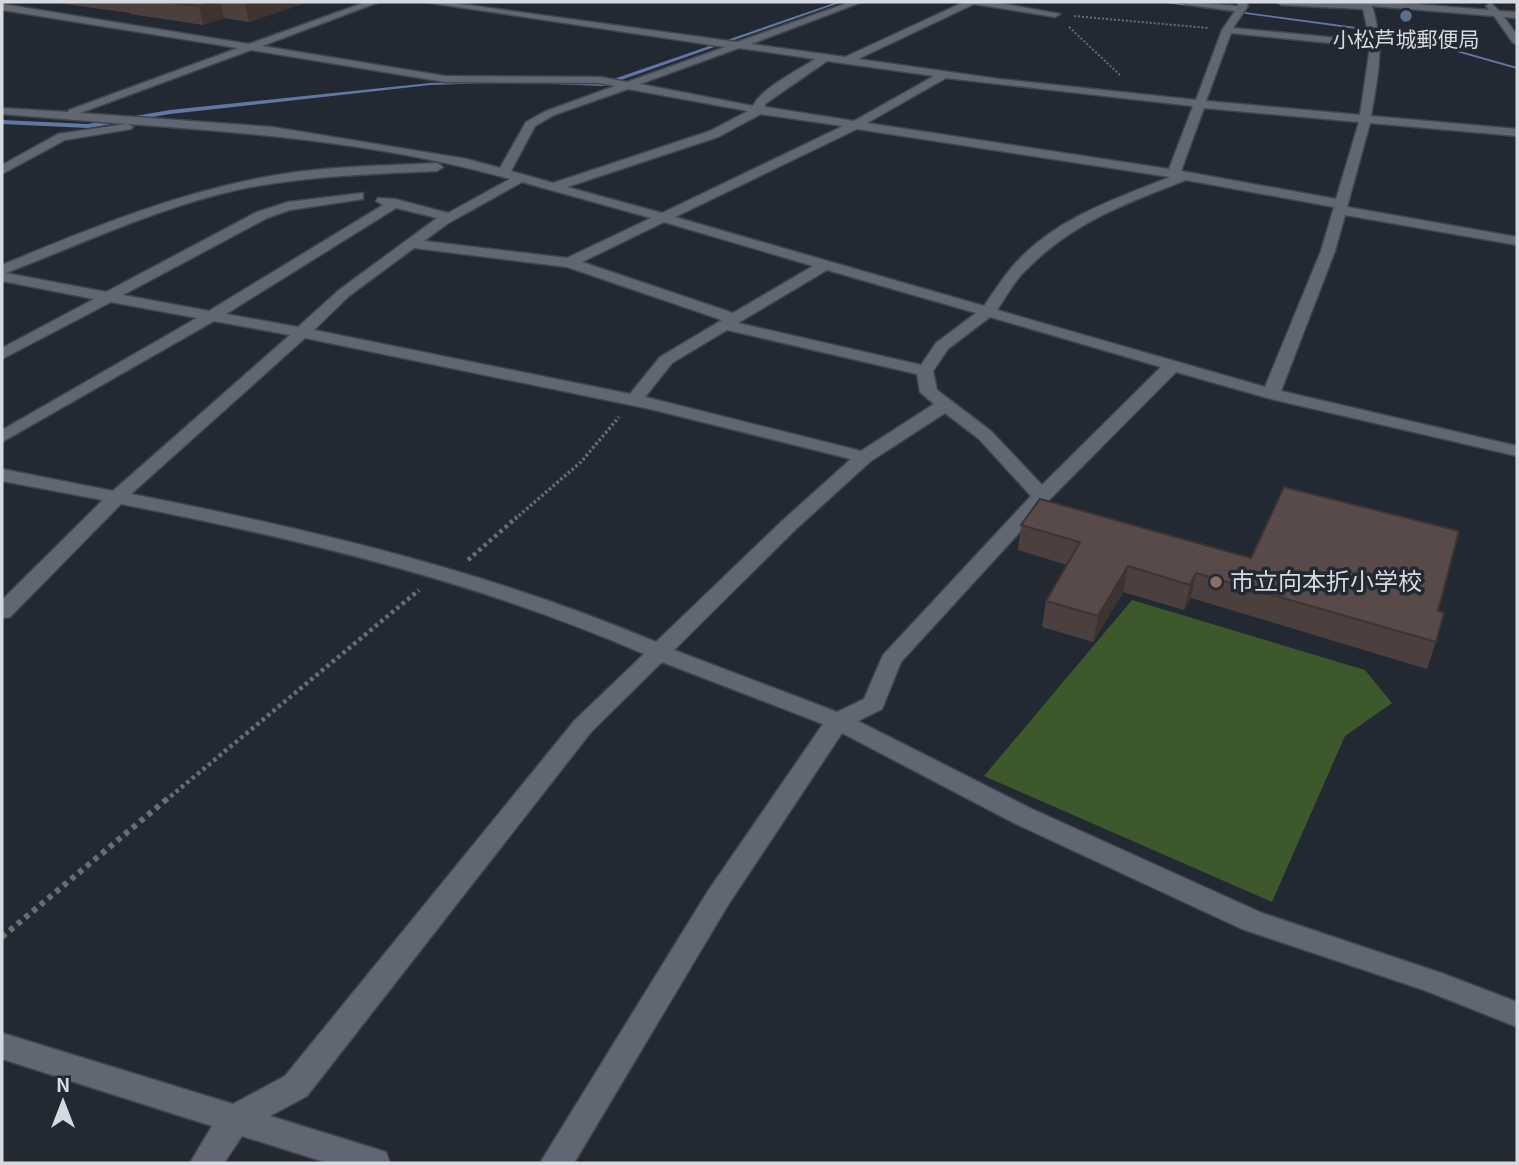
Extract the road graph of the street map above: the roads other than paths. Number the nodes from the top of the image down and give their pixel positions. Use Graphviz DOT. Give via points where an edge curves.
graph roads {
  1 [pos="374,2"];
  2 [pos="429,2"];
  3 [pos="858,2"];
  4 [pos="971,2"];
  5 [pos="978,2"];
  6 [pos="1188,2"];
  7 [pos="1281,2"];
  8 [pos="1488,2"];
  9 [pos="1365,3"];
  10 [pos="2,7"];
  11 [pos="1240,8"];
  12 [pos="1496,13"];
  13 [pos="1055,14"];
  14 [pos="1517,15"];
  15 [pos="1227,30"];
  16 [pos="1374,34"];
  17 [pos="1517,41"];
  18 [pos="735,45"];
  19 [pos="247,47"];
  20 [pos="826,57"];
  21 [pos="848,60"];
  22 [pos="944,74"];
  23 [pos="621,85"];
  24 [pos="1202,104"];
  25 [pos="759,110"];
  26 [pos="2,111"];
  27 [pos="68,114"];
  28 [pos="1365,120"];
  29 [pos="172,121"];
  30 [pos="857,124"];
  31 [pos="1517,133"];
  32 [pos="467,163"];
  33 [pos="2,170"];
  34 [pos="1179,175"];
  35 [pos="511,176"];
  36 [pos="275,179"];
  37 [pos="553,187"];
  38 [pos="358,196"];
  39 [pos="395,203"];
  40 [pos="1340,207"];
  41 [pos="449,216"];
  42 [pos="662,216"];
  43 [pos="1517,241"];
  44 [pos="410,243"];
  45 [pos="569,263"];
  46 [pos="826,264"];
  47 [pos="2,270"];
  48 [pos="2,277"];
  49 [pos="108,297"];
  50 [pos="987,312"];
  51 [pos="210,317"];
  52 [pos="730,322"];
  53 [pos="302,332"];
  54 [pos="2,354"];
  55 [pos="1171,367"];
  56 [pos="925,371"];
  57 [pos="1270,394"];
  58 [pos="633,401"];
  59 [pos="944,405"];
  60 [pos="2,437"];
  61 [pos="1517,451"];
  62 [pos="864,457"];
  63 [pos="2,475"];
  64 [pos="1042,496"];
  65 [pos="116,498"];
  66 [pos="2,612"];
  67 [pos="659,652"];
  68 [pos="838,721"];
  69 [pos="1517,1015"];
  70 [pos="2,1046"];
  71 [pos="235,1119"];
  72 [pos="206,1163"];
  73 [pos="373,1163"];
  74 [pos="556,1163"];
  1 -- 19 [label="street"];
  2 -- 18 [label="street"];
  3 -- 18 [label="street"];
  4 -- 21 [label="street"];
  5 -- 13 [label="street"];
  6 -- 11 [label="street"];
  7 -- 9 [label="street"];
  8 -- 12 [label="street"];
  9 -- 12 [label="street"];
  9 -- 16 [label="street"];
  10 -- 19 [label="street"];
  11 -- 15 [label="street"];
  12 -- 14 [label="street"];
  12 -- 17 [label="street"];
  15 -- 16 [label="street"];
  15 -- 24 [label="street"];
  16 -- 28 [label="street"];
  18 -- 20 [label="street"];
  18 -- 23 [label="street"];
  19 -- 23 [label="street" via="445,79 600,80"];
  19 -- 27 [label="street"];
  20 -- 21 [label="street"];
  20 -- 25 [label="street" via="759,103"];
  21 -- 22 [label="street"];
  22 -- 24 [label="street"];
  22 -- 30 [label="street"];
  23 -- 25 [label="street"];
  23 -- 35 [label="street" via="530,124"];
  24 -- 28 [label="street"];
  24 -- 34 [label="street"];
  25 -- 30 [label="street"];
  25 -- 37 [label="street" via="714,134"];
  26 -- 27 [label="street"];
  27 -- 29 [label="street"];
  28 -- 31 [label="street"];
  28 -- 40 [label="street"];
  29 -- 32 [label="street" via="272,131"];
  29 -- 33 [label="street" via="62,137"];
  30 -- 34 [label="street"];
  30 -- 42 [label="street"];
  32 -- 35 [label="street"];
  32 -- 36 [label="street"];
  34 -- 40 [label="street"];
  34 -- 50 [label="street" via="1092,213 1058,234 1020,268"];
  35 -- 37 [label="street"];
  35 -- 41 [label="street" via="508,187"];
  36 -- 38 [label="street"];
  36 -- 47 [label="street" via="114,223"];
  37 -- 42 [label="street"];
  38 -- 39 [label="street"];
  38 -- 49 [label="street" via="288,206 262,215"];
  39 -- 41 [label="street"];
  39 -- 51 [label="street"];
  40 -- 43 [label="street"];
  40 -- 57 [label="street" via="1328,251"];
  41 -- 44 [label="street"];
  42 -- 45 [label="street"];
  42 -- 46 [label="street"];
  44 -- 45 [label="street"];
  44 -- 53 [label="street"];
  45 -- 52 [label="street"];
  46 -- 50 [label="street"];
  46 -- 52 [label="street"];
  48 -- 49 [label="street"];
  49 -- 51 [label="street"];
  49 -- 54 [label="street"];
  50 -- 55 [label="street"];
  50 -- 56 [label="street" via="942,346"];
  51 -- 53 [label="street"];
  51 -- 60 [label="street"];
  52 -- 56 [label="street"];
  52 -- 58 [label="street" via="666,360"];
  53 -- 58 [label="street"];
  53 -- 65 [label="street"];
  55 -- 57 [label="street"];
  55 -- 64 [label="street"];
  56 -- 59 [label="street" via="929,392"];
  57 -- 61 [label="street"];
  58 -- 62 [label="street"];
  59 -- 62 [label="street"];
  59 -- 64 [label="street" via="985,436"];
  62 -- 67 [label="street"];
  63 -- 65 [label="street"];
  64 -- 68 [label="street" via="891,660 874,704"];
  65 -- 66 [label="street"];
  65 -- 67 [label="street" via="234,520 446,573"];
  67 -- 68 [label="street"];
  67 -- 71 [label="street" via="583,726 296,1086"];
  68 -- 69 [label="street" via="1023,816 1252,921"];
  68 -- 74 [label="street" via="718,898"];
  70 -- 71 [label="street"];
  71 -- 72 [label="street"];
  71 -- 73 [label="street"];
}
